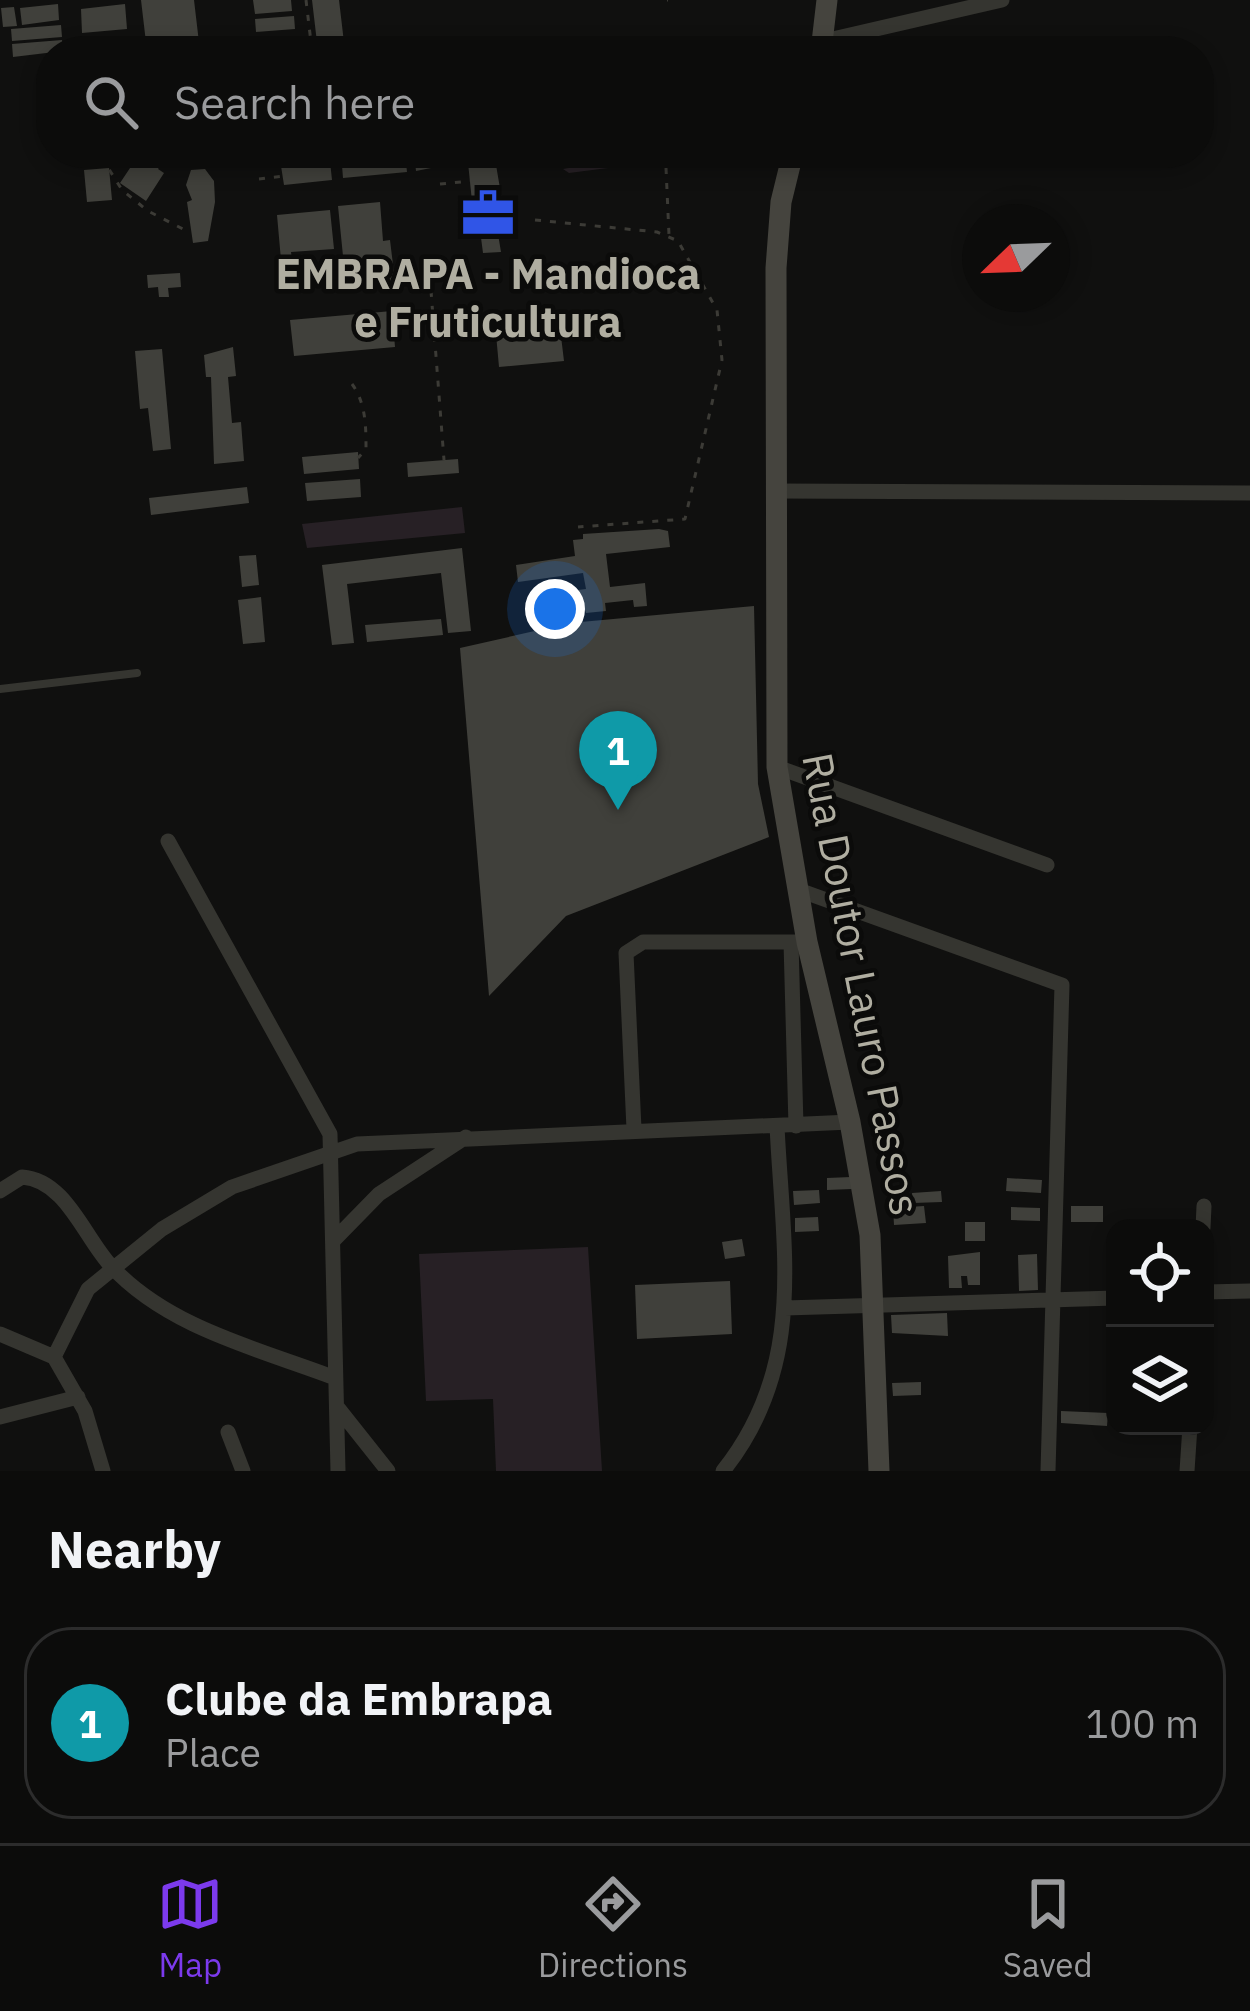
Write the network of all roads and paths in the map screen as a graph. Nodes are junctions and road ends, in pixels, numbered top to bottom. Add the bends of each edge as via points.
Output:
1 (306, 0) edge
2 (827, 0) edge
3 (994, 1) edge
4 (310, 36) edge
5 (823, 36) edge
6 (860, 36) edge
7 (108, 168) edge
8 (666, 168) dead end
9 (790, 168) edge
10 (283, 176) dead end
11 (259, 179) dead end
12 (470, 181) dead end
13 (440, 184) dead end
14 (535, 220) dead end
15 (183, 230) dead end
16 (669, 237) junction
17 (431, 291) dead end
18 (352, 384) dead end
19 (358, 458) dead end
20 (444, 460) dead end
21 (774, 491) junction
22 (1250, 493) edge
23 (578, 526) dead end
24 (137, 673) dead end
25 (0, 689) edge
26 (777, 767) junction
27 (168, 841) dead end
28 (1047, 865) dead end
29 (796, 889) junction
30 (799, 942) junction
31 (850, 1122) junction
32 (777, 1126) junction
33 (796, 1126) junction
34 (634, 1130) junction
35 (469, 1136) junction
36 (333, 1152) junction
37 (0, 1191) edge
38 (1204, 1206) dead end
39 (1203, 1219) edge
40 (334, 1240) junction
41 (111, 1266) junction
42 (1250, 1291) edge
43 (1214, 1292) edge
44 (1106, 1299) edge
45 (1052, 1302) junction
46 (876, 1303) junction
47 (785, 1308) junction
48 (0, 1334) edge
49 (54, 1357) junction
50 (335, 1378) junction
51 (78, 1397) junction
52 (336, 1405) junction
53 (0, 1417) edge
54 (228, 1432) dead end
55 (1189, 1435) edge
56 (103, 1471) edge
57 (243, 1471) edge
58 (338, 1471) edge
59 (388, 1471) edge
60 (723, 1471) edge
61 (880, 1471) edge
62 (1048, 1471) edge
63 (1187, 1471) edge

1 - 4 path
2 - 5 main road
3 - 6 street
7 - 15 path via 122,190
8 - 16 path
9 - 21 main road, Rua Doutor Lauro Passos via 777,229
10 - 11 path
12 - 13 path
14 - 16 path
16 - 23 path via 717,310 722,360 685,519
17 - 20 path
18 - 19 path via 366,429
21 - 22 street
21 - 26 main road, Rua Doutor Lauro Passos
24 - 25 lane
26 - 28 street
26 - 29 main road, Rua Doutor Lauro Passos
27 - 36 street via 322,1115
29 - 30 main road, Rua Doutor Lauro Passos
29 - 45 street via 1051,977 1065,995
30 - 31 main road, Rua Doutor Lauro Passos
30 - 33 street
30 - 34 street via 643,942 626,953
31 - 33 street
31 - 46 main road, Rua Doutor Lauro Passos
32 - 33 street
32 - 34 street
32 - 47 street
34 - 35 street
35 - 36 street via 376,1140
35 - 40 street via 379,1194
36 - 40 street
36 - 41 street via 232,1187
37 - 41 street via 22,1177 54,1190
38 - 39 street
40 - 50 street
41 - 49 street via 80,1301
41 - 50 street via 169,1312
42 - 43 street
44 - 45 street
45 - 46 street
45 - 62 street
46 - 47 street
46 - 61 main road, Rua Doutor Lauro Passos
47 - 60 street via 763,1412
48 - 49 street
49 - 51 street
50 - 52 street
51 - 53 street
51 - 56 street
52 - 58 street
52 - 59 street
54 - 57 street
55 - 63 street

